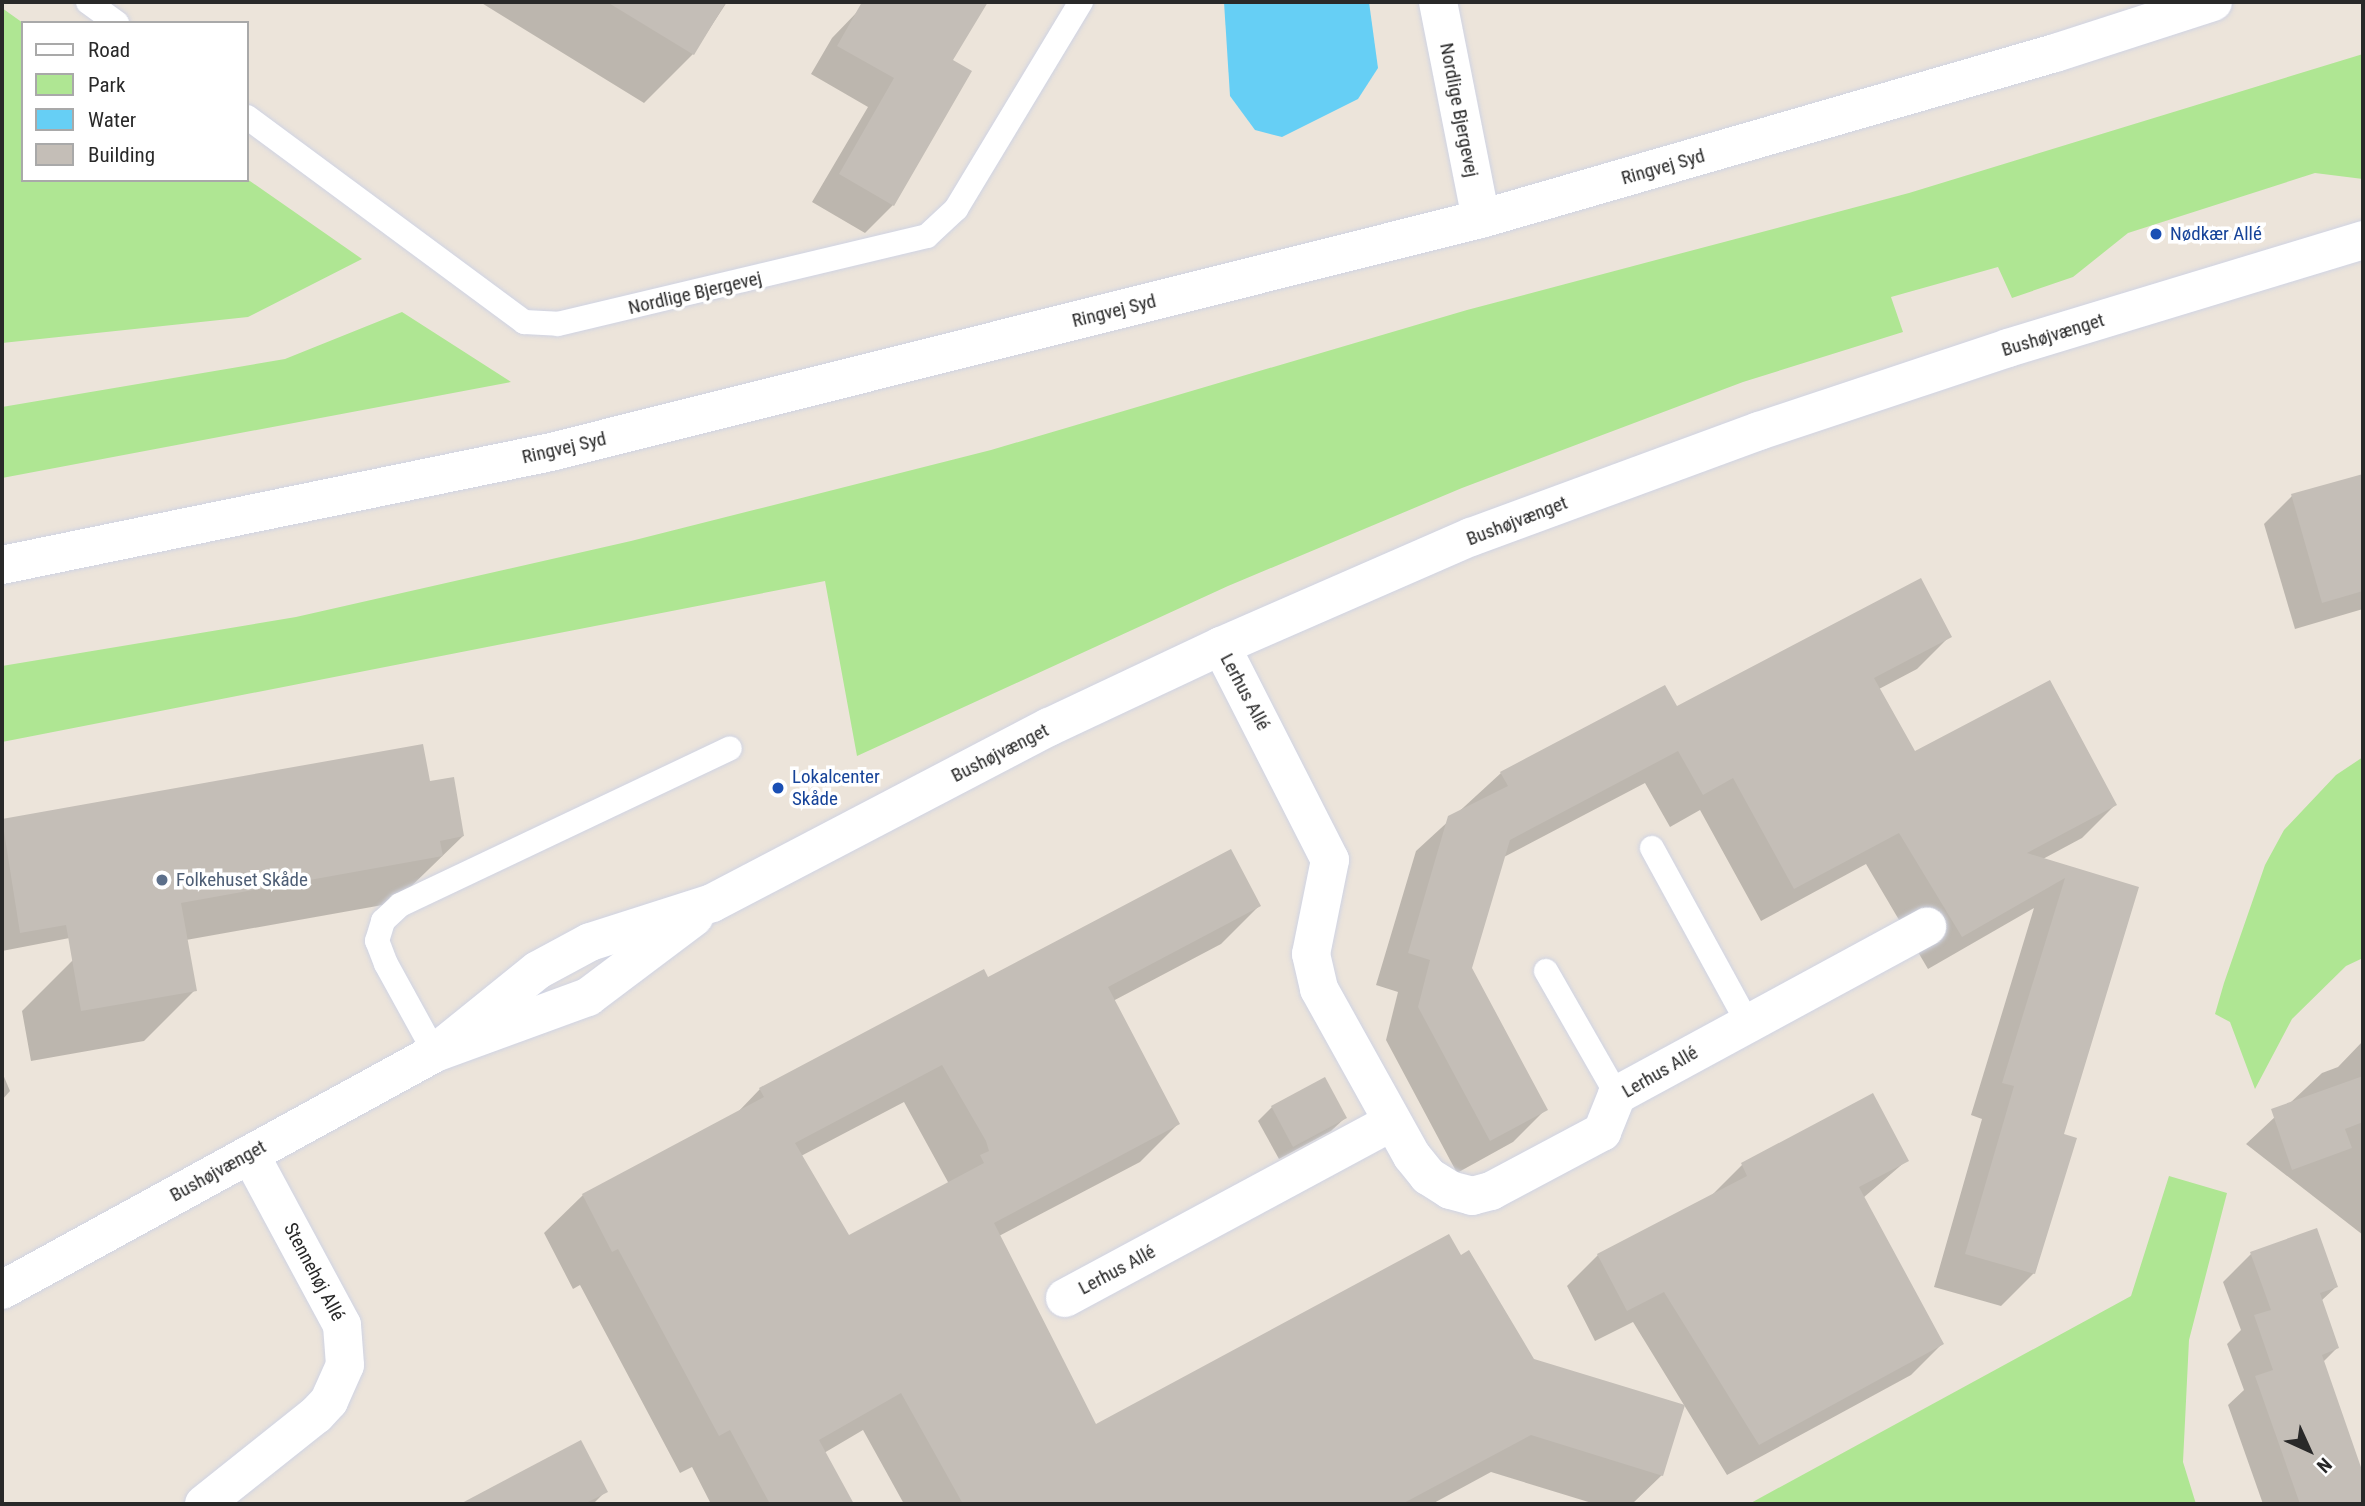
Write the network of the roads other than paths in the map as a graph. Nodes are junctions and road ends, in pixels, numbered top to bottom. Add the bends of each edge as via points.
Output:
1 (88, 2) edge
2 (1081, 2) edge
3 (1438, 2) edge
4 (2213, 2) edge
5 (114, 21) edge
6 (248, 118) edge
7 (1481, 219) junction
8 (2363, 240) edge
9 (2, 565) edge
10 (1221, 646) junction
11 (730, 748) dead end
12 (1651, 848) dead end
13 (1927, 927) dead end
14 (1546, 971) dead end
15 (1748, 1023) junction
16 (435, 1053) junction
17 (1617, 1095) junction
18 (1392, 1122) junction
19 (250, 1154) junction
20 (2, 1290) edge
21 (1065, 1298) dead end
22 (204, 1504) edge

1 - 5 lane
2 - 6 lane, Nordlige Bjergevej via 956,209 927,236 558,324 524,321
3 - 7 street, Nordlige Bjergevej
4 - 7 street, Ringvej Syd via 2056,54
7 - 9 street, Ringvej Syd via 551,452
8 - 10 street, Bushøjvænget via 2008,348 1759,431 1471,537
10 - 16 street, Bushøjvænget via 1049,727 712,903 590,942 538,970
10 - 18 street, Lerhus Allé via 1325,843 1330,860 1314,932 1313,971
11 - 16 lane via 400,905 383,921 377,941 386,964
12 - 15 lane
13 - 15 street, Lerhus Allé
14 - 17 lane
15 - 17 street, Lerhus Allé
16 - 19 street, Bushøjvænget
17 - 18 street, Lerhus Allé via 1602,1132 1491,1191 1472,1196 1450,1190 1428,1176
18 - 21 street, Lerhus Allé
19 - 20 street, Bushøjvænget
19 - 22 street, Stennehøj Allé via 342,1325 345,1366 329,1401 316,1415

